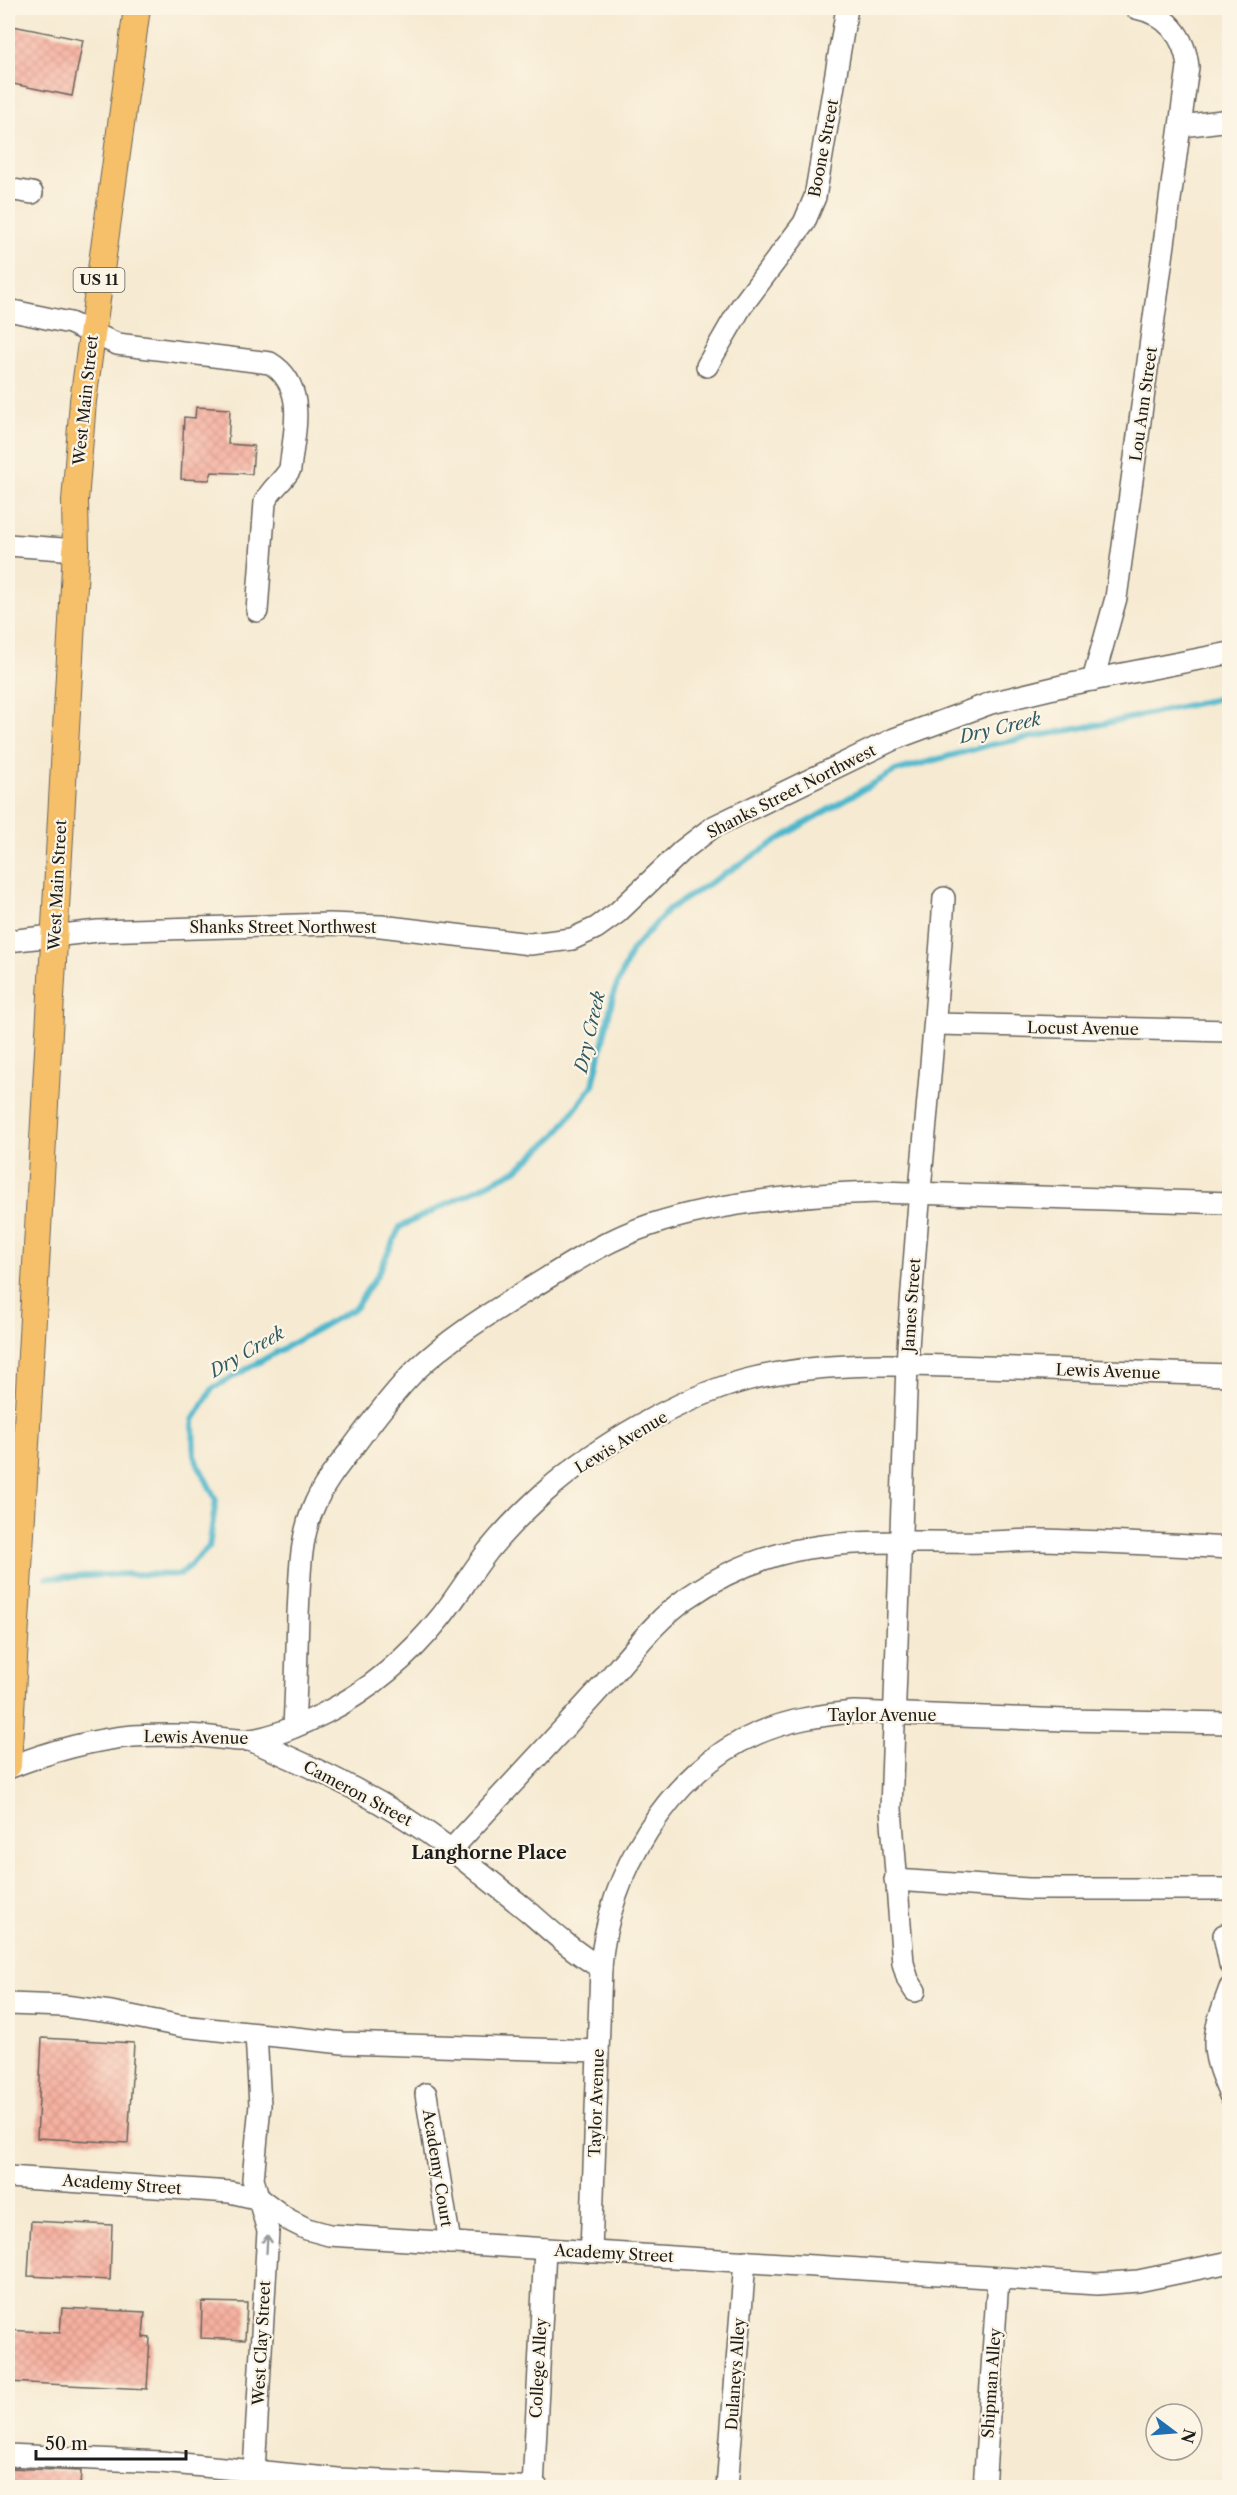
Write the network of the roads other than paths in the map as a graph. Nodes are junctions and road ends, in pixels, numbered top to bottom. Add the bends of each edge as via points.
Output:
1 (847, 8) edge
2 (1136, 8) edge
3 (132, 9) edge
4 (1230, 120) edge
5 (1182, 126) junction
6 (8, 189) edge
7 (32, 193) dead end
8 (8, 310) edge
9 (92, 332) junction
10 (707, 366) dead end
11 (8, 545) edge
12 (76, 550) junction
13 (257, 611) dead end
14 (1230, 653) edge
15 (1093, 680) junction
16 (944, 898) dead end
17 (54, 934) junction
18 (8, 941) edge
19 (936, 1024) junction
20 (1230, 1031) edge
21 (920, 1193) junction
22 (1230, 1203) edge
23 (907, 1365) junction
24 (1230, 1375) edge
25 (17, 1443) edge
26 (900, 1540) junction
27 (1230, 1548) edge
28 (894, 1713) junction
29 (1230, 1723) edge
30 (294, 1727) junction
31 (250, 1740) junction
32 (8, 1766) edge
33 (451, 1850) junction
34 (896, 1880) junction
35 (1230, 1889) edge
36 (1224, 1935) dead end
37 (1230, 1964) edge
38 (601, 1968) junction
39 (1230, 1988) edge
40 (915, 1991) dead end
41 (8, 2004) edge
42 (256, 2034) junction
43 (598, 2051) junction
44 (426, 2094) dead end
45 (1230, 2095) edge
46 (8, 2176) edge
47 (260, 2199) junction
48 (450, 2243) junction
49 (545, 2249) junction
50 (591, 2252) junction
51 (745, 2261) junction
52 (1230, 2262) edge
53 (998, 2279) junction
54 (8, 2455) edge
55 (253, 2479) edge
56 (533, 2487) edge
57 (538, 2487) edge
58 (727, 2487) edge
59 (984, 2487) edge

1 - 10 street, Boone Street via 815,197 804,223 741,307
2 - 5 street, Lou Ann Street via 1161,17 1173,27 1182,43 1188,68
3 - 9 main road, West Main Street / US 11
4 - 5 street
5 - 15 street, Lou Ann Street via 1116,598
6 - 7 street
8 - 9 street via 70,323
9 - 12 main road, West Main Street / US 11 via 75,501
9 - 13 street via 117,344 270,363 290,382 297,409 290,469 270,491 266,502
11 - 12 street
12 - 17 main road, West Main Street / US 11
14 - 15 street, Shanks Street Northwest
15 - 17 street, Shanks Street Northwest via 991,704 928,725 712,828 617,913 572,939 530,944 381,926 329,924
16 - 19 street, James Street
17 - 18 street, Shanks Street Northwest
17 - 25 main road, West Main Street / US 11
19 - 20 street, Locust Avenue
19 - 21 street, James Street
21 - 22 street
21 - 23 street, James Street
21 - 30 street via 829,1193 781,1198 653,1224 592,1249 469,1328 417,1370 328,1480 309,1518 300,1566
23 - 24 street, Lewis Avenue
23 - 26 street, James Street
23 - 30 street, Lewis Avenue via 807,1369 743,1381 705,1394 643,1425 593,1455 519,1516 441,1618 385,1674 327,1712
25 - 32 main road, West Main Street / US 11
26 - 27 street via 1036,1540
26 - 28 street, James Street
26 - 33 street via 829,1544 789,1552 750,1564 686,1599 646,1636
28 - 29 street, Taylor Avenue
28 - 34 street, James Street via 891,1809
28 - 38 street, Taylor Avenue via 820,1715 786,1723 754,1734 698,1771 674,1797 630,1862 606,1925
30 - 31 street, Lewis Avenue
31 - 32 street, Lewis Avenue via 197,1735 130,1737 66,1748
31 - 33 street, Cameron Street via 363,1794
33 - 38 street, Cameron Street via 575,1953
34 - 35 street via 1029,1889
34 - 40 street, James Street via 903,1964
36 - 37 street
38 - 43 street, Taylor Avenue
39 - 45 street via 1213,2042 1217,2067
41 - 42 street via 76,2007 182,2026
42 - 43 street via 343,2043
42 - 47 street, West Clay Street via 260,2105 253,2179
43 - 50 street, Taylor Avenue
44 - 48 street, Academy Court
46 - 47 street, Academy Street via 231,2192
47 - 48 street, Academy Street via 287,2219 329,2235
55 -> 47 street, West Clay Street via 268,2231
48 - 49 street, Academy Street
49 - 50 street, Academy Street
49 - 56 street, College Alley
50 - 51 street, Academy Street
51 - 53 street, Academy Street
51 - 58 street, Dulaneys Alley
52 - 53 street, Academy Street via 1137,2281 1097,2284
53 - 59 street, Shipman Alley
54 - 55 street via 161,2462
55 - 56 street
56 - 57 street

